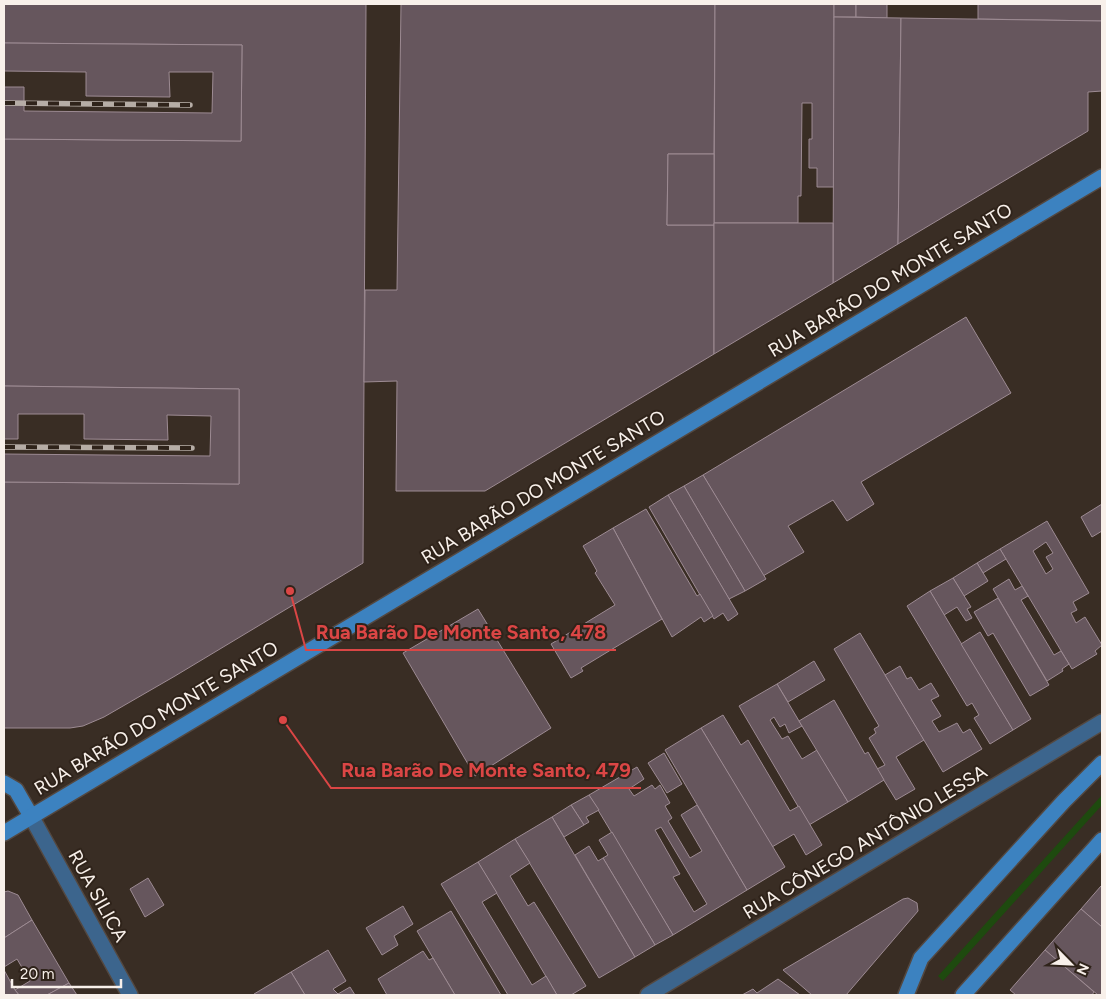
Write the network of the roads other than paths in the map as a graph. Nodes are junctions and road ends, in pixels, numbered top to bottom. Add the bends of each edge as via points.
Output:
1 (1102, 176) edge
2 (1102, 722) edge
3 (1102, 763) edge
4 (4, 783) edge
5 (31, 816) junction
6 (4, 833) edge
7 (1102, 840) edge
8 (130, 995) edge
9 (648, 995) edge
10 (906, 995) edge
11 (963, 995) edge

1 - 5 street, RUA BARÃO DO MONTE SANTO
2 - 9 street, RUA CÔNEGO ANTÔNIO LESSA
3 - 10 street via 921,958
4 - 5 street via 16,790
5 - 6 street, RUA BARÃO DO MONTE SANTO
5 - 8 street, RUA SILICA
7 - 11 street

